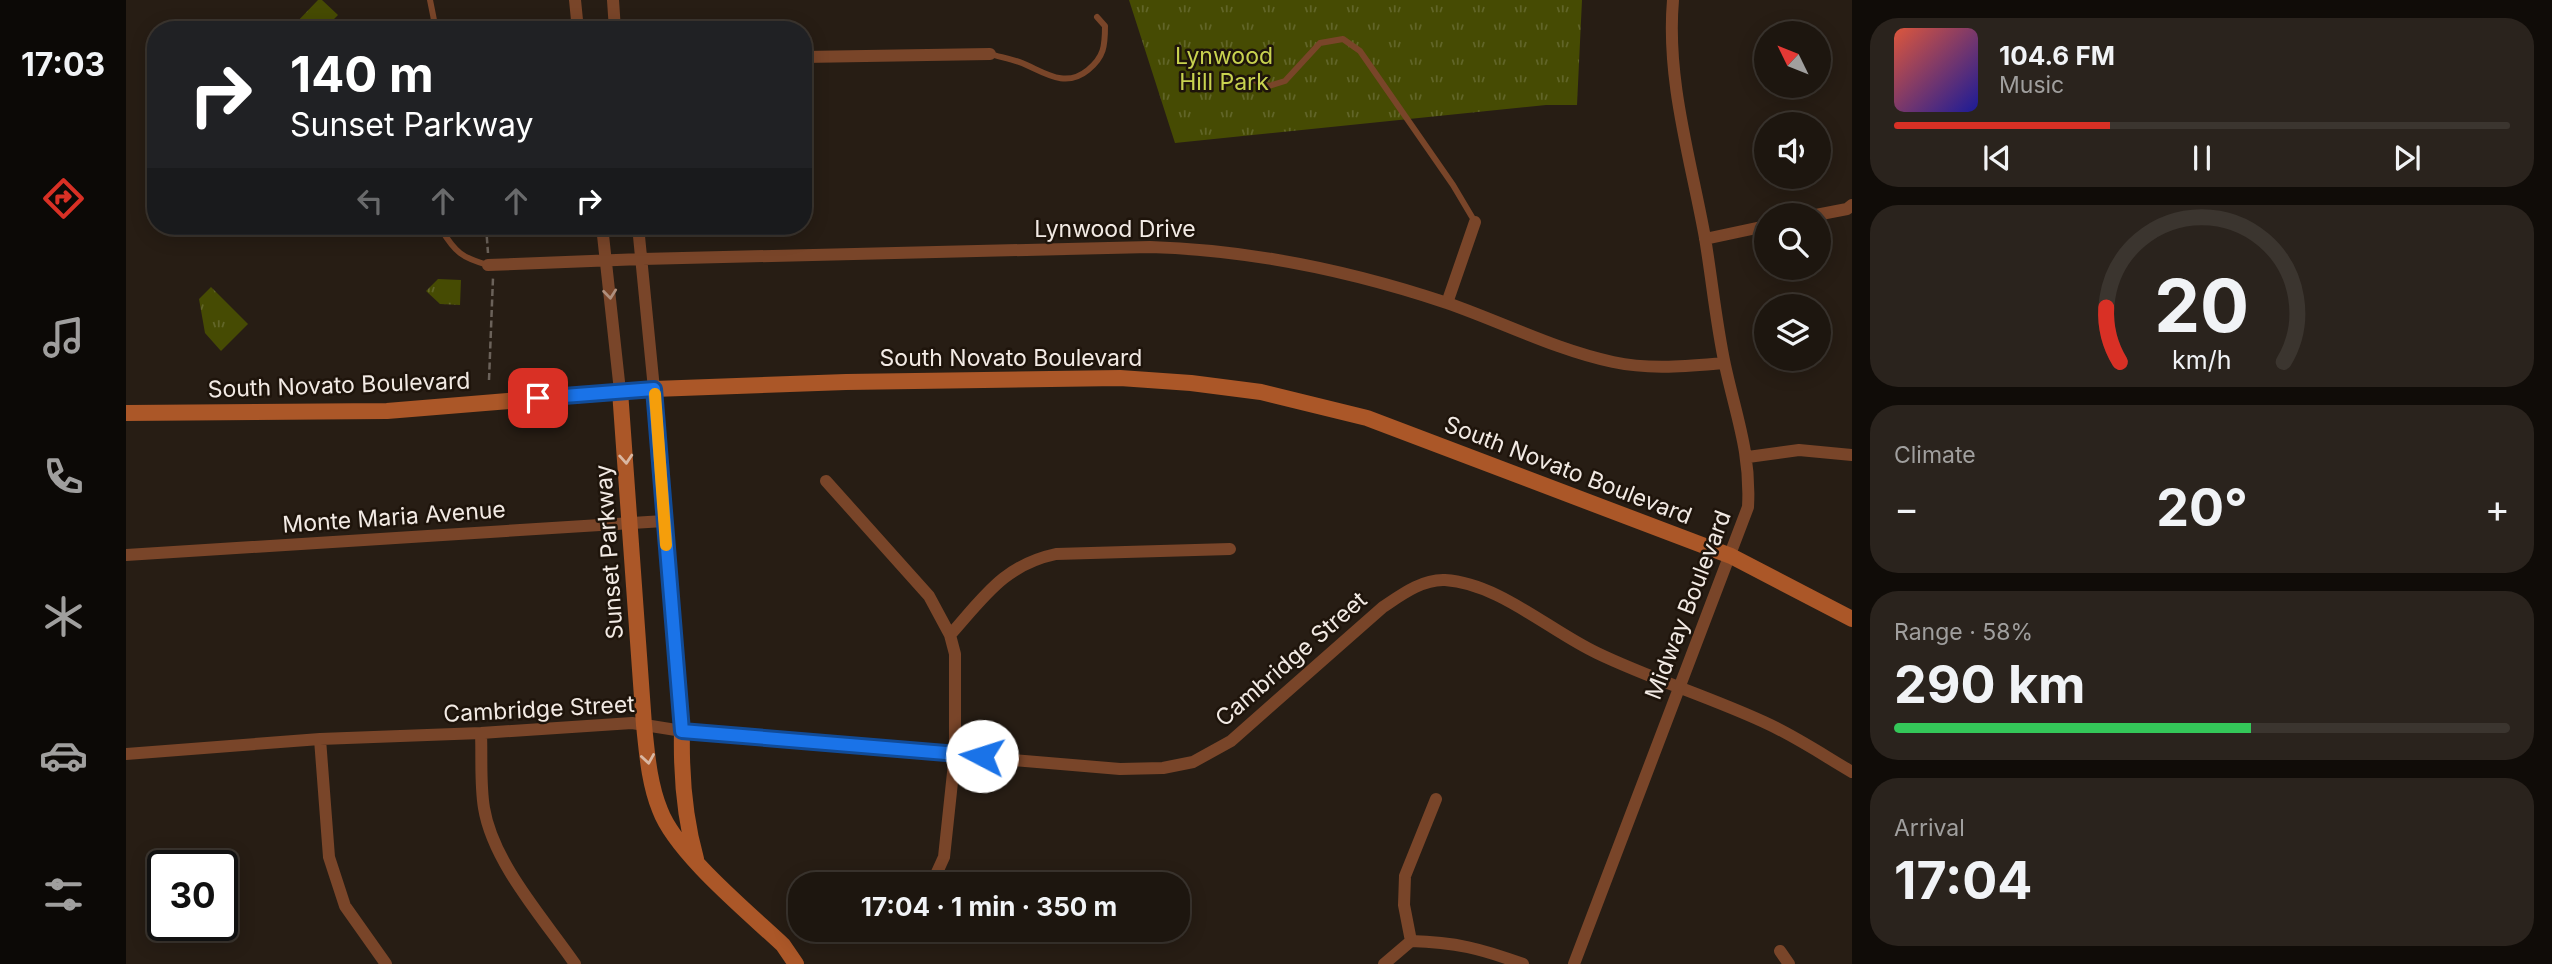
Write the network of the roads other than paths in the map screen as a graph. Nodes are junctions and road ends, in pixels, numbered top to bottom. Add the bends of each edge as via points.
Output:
1 (430, 0) edge
2 (575, 0) edge
3 (613, 0) edge
4 (1673, 0) edge
5 (1097, 18) dead end
6 (434, 21) edge
7 (577, 21) edge
8 (614, 21) edge
9 (990, 54) joint
10 (812, 57) edge
11 (1256, 81) dead end
12 (1852, 205) edge
13 (1831, 212) edge
14 (1475, 222) joint
15 (1754, 229) edge
16 (445, 235) edge
17 (603, 235) edge
18 (639, 235) edge
19 (1705, 239) junction
20 (642, 259) junction
21 (606, 261) junction
22 (490, 265) joint
23 (1447, 303) junction
24 (1724, 363) junction
25 (654, 389) junction
26 (620, 391) junction
27 (126, 413) edge
28 (1852, 455) edge
29 (1748, 457) junction
30 (826, 481) dead end
31 (664, 521) junction
32 (630, 523) junction
33 (1230, 549) dead end
34 (126, 555) edge
35 (1731, 556) junction
36 (1852, 619) edge
37 (950, 635) junction
38 (1680, 687) junction
39 (644, 725) junction
40 (682, 731) junction
41 (481, 733) junction
42 (320, 739) junction
43 (126, 754) edge
44 (955, 754) junction
45 (1852, 772) edge
46 (1436, 799) dead end
47 (697, 861) junction
48 (937, 872) edge
49 (1411, 941) junction
50 (1780, 951) dead end
51 (386, 964) edge
52 (575, 964) edge
53 (796, 964) edge
54 (1384, 964) edge
55 (1523, 964) edge
56 (1574, 964) edge
57 (1789, 964) edge

1 - 6 lane
2 - 7 street
3 - 8 street
4 - 19 street, Midway Boulevard via 1677,92
5 - 9 lane via 1105,26 1105,48 1099,61 1080,76 1043,75
9 - 10 street
11 - 14 lane via 1269,86 1285,80 1320,44 1343,39 1360,51
12 - 13 street
14 - 23 street
15 - 19 street
16 - 22 lane via 466,259
17 - 21 street, Sunset Parkway
18 - 20 street, Sunset Parkway
19 - 24 street, Midway Boulevard
20 - 21 street, Lynwood Drive
20 - 23 street, Lynwood Drive via 1195,248 1353,275
20 - 25 street, Sunset Parkway
21 - 22 street, Lynwood Drive
21 -> 26 street, Sunset Parkway
23 - 24 street, Lynwood Drive via 1614,362 1665,368
24 - 29 street, Midway Boulevard
25 - 26 main road, South Novato Boulevard
25 - 31 main road, Sunset Parkway
25 - 35 main road, South Novato Boulevard via 1120,378 1261,392 1367,418
26 - 27 main road, South Novato Boulevard via 387,411
26 -> 32 main road, Sunset Parkway
28 - 29 street via 1799,450
29 - 35 street, Midway Boulevard via 1748,507
30 - 37 street via 929,596
31 - 32 street, Monte Maria Avenue
31 - 40 main road, Sunset Parkway
32 - 34 street, Monte Maria Avenue
32 - 39 main road, Sunset Parkway
33 - 37 street via 1056,554 1034,559 993,587
35 - 36 main road, South Novato Boulevard
35 - 38 street, Midway Boulevard
37 - 44 street via 956,654
38 - 44 street, Cambridge Street via 1599,655 1519,605 1471,586 1434,581 1382,607 1231,741 1193,762 1120,769
38 - 45 street, Cambridge Street via 1767,723
38 - 56 street, Midway Boulevard
39 - 40 street, Cambridge Street
39 - 41 street, Cambridge Street
39 -> 47 main road, Sunset Parkway via 660,810 676,840
40 - 44 street, Cambridge Street
40 - 47 main road, Sunset Parkway via 681,785
41 - 42 street, Cambridge Street
41 - 52 street via 484,808 494,845
42 - 43 street, Cambridge Street
42 - 51 street via 329,857 345,906
44 - 48 street via 944,857
46 - 49 street via 1405,876 1404,905
47 - 53 main road, Sunset Parkway
49 - 54 street
49 - 55 street via 1446,942
50 - 57 street

